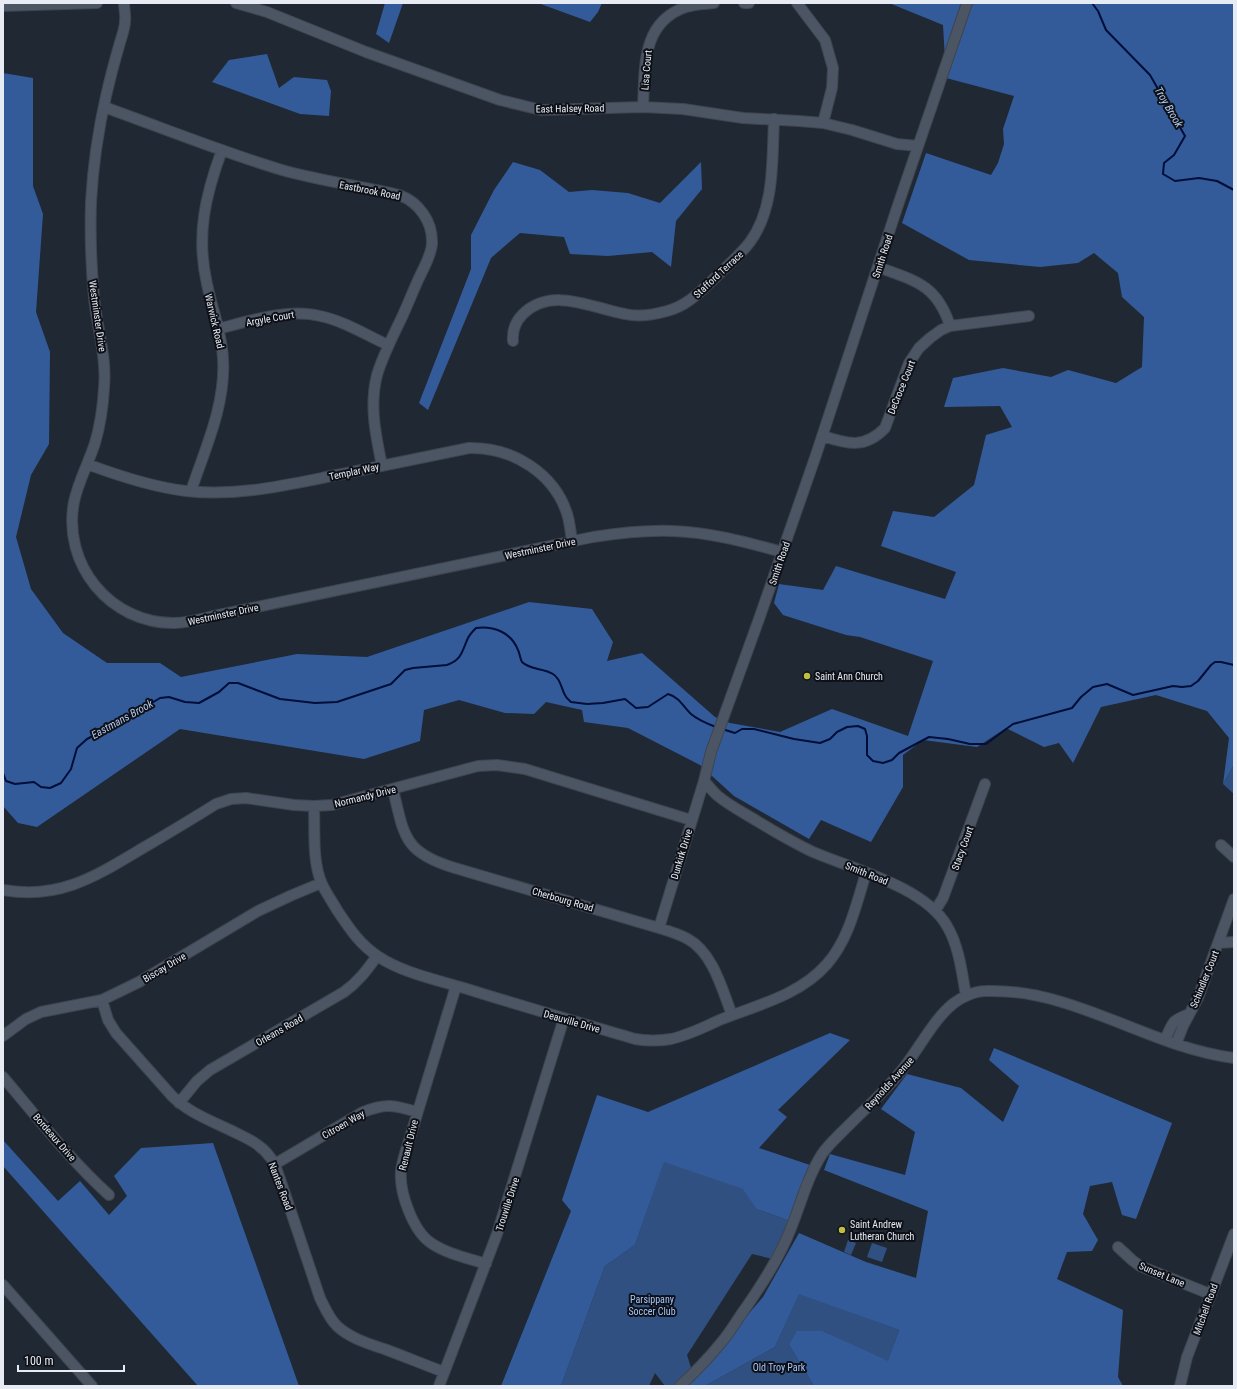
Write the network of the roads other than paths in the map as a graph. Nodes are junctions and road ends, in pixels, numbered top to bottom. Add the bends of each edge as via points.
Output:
1 (97, 3) edge
2 (124, 3) edge
3 (236, 3) edge
4 (714, 3) edge
5 (744, 3) edge
6 (749, 3) edge
7 (797, 3) edge
8 (967, 3) edge
9 (3, 6) edge
10 (104, 107) junction
11 (643, 107) junction
12 (774, 119) junction
13 (823, 123) junction
14 (918, 146) junction
15 (222, 150) junction
16 (878, 267) junction
17 (1030, 316) dead end
18 (950, 326) junction
19 (218, 329) junction
20 (513, 341) dead end
21 (388, 345) junction
22 (823, 436) junction
23 (87, 464) junction
24 (382, 466) junction
25 (191, 491) junction
26 (572, 542) junction
27 (782, 552) junction
28 (704, 781) junction
29 (985, 784) dead end
30 (393, 789) junction
31 (314, 806) junction
32 (691, 820) junction
33 (1221, 844) dead end
34 (1234, 857) edge
35 (866, 873) junction
36 (321, 883) junction
37 (3, 890) edge
38 (1234, 899) edge
39 (935, 911) junction
40 (659, 928) junction
41 (1234, 942) edge
42 (1218, 943) junction
43 (377, 956) junction
44 (456, 986) junction
45 (966, 996) junction
46 (102, 1000) junction
47 (1189, 1014) junction
48 (732, 1015) junction
49 (564, 1018) junction
50 (3, 1036) edge
51 (1165, 1040) junction
52 (1176, 1044) junction
53 (1234, 1058) edge
54 (3, 1077) edge
55 (179, 1103) junction
56 (417, 1112) junction
57 (274, 1164) junction
58 (110, 1195) dead end
59 (1234, 1234) edge
60 (1118, 1247) dead end
61 (486, 1264) junction
62 (3, 1285) edge
63 (1210, 1294) junction
64 (444, 1372) junction
65 (92, 1386) edge
66 (439, 1386) edge
67 (680, 1386) edge
68 (1180, 1386) edge

1 - 9 street
2 - 10 street, Westminster Drive via 125,21
3 - 11 street, East Halsey Road via 267,12 366,52 526,107 541,110
4 - 11 street, Lisa Court via 687,6 672,13 654,33 648,46
5 - 6 street
7 - 13 street via 825,40 833,68 832,88
8 - 14 street, Smith Road
10 - 15 street, Eastbrook Road
10 - 23 street, Westminster Drive via 91,201 91,250 94,298 105,376 99,429
11 - 12 street, East Halsey Road
12 - 13 street, East Halsey Road
12 - 20 street, Stafford Terrace via 769,193 762,221 744,249 697,294 681,306 646,315 625,314 576,301 547,302 529,310 518,319
13 - 14 street, East Halsey Road via 897,144
14 - 16 street, Smith Road
15 - 19 street, Warwick Road via 207,196 202,230 204,268
15 - 21 street, Eastbrook Road via 314,178 399,195 418,206 430,227 431,251
16 - 18 street via 924,286 936,298 947,315
16 - 22 street, Smith Road
17 - 18 street, DeCroce Court
18 - 22 street, DeCroce Court via 930,338 909,363 885,428 878,435 858,443 842,442
19 - 21 street, Argyle Court via 287,314 311,314 334,320
19 - 25 street, Warwick Road via 223,359 222,388 213,426
21 - 24 street, Eastbrook Road via 377,375 373,404
22 - 27 street, Smith Road
23 - 25 street, Templar Way via 139,482
23 - 26 street, Westminster Drive via 74,500 72,514 74,540 80,562 92,583 109,600 135,615 162,622 188,622
24 - 25 street, Templar Way via 242,492
24 - 26 street, Templar Way via 469,448 488,449 512,456 537,470 550,484 565,509
26 - 27 street, Westminster Drive via 622,533 672,531 718,536
27 - 28 street, Smith Road via 711,752
28 - 32 street, Dunkirk Drive
28 - 35 street, Smith Road via 718,796 795,843
29 - 39 street, Stacy Court via 943,898
30 - 31 street, Normandy Drive via 347,802
30 - 32 street, Normandy Drive via 478,766 506,766 525,769
30 - 40 street, Cherbourg Road via 405,834 416,849 432,860
31 - 36 street, Deauville Drive via 316,855
31 - 37 street, Normandy Drive via 246,798 231,799 216,804 80,883 47,891
32 - 40 street, Dunkirk Drive
33 - 34 street
35 - 39 street, Smith Road via 909,892
35 - 48 street, Deauville Drive via 848,930 826,965 794,990
36 - 43 street, Deauville Drive via 351,931
36 - 46 street, Biscay Drive via 258,911 139,982
38 - 42 street, Schindler Court
39 - 45 street, Smith Road via 951,933
40 - 48 street, Cherbourg Road via 679,934 705,953
41 - 42 street, Schindler Court
42 - 47 street, Schindler Court via 1196,1004
43 - 44 street, Deauville Drive via 403,969
43 - 55 street, Orleans Road via 354,985 210,1070
44 - 49 street, Deauville Drive
44 - 56 street, Renault Drive
45 - 51 street, Reynolds Avenue via 984,991 1047,998
45 - 67 street, Reynolds Avenue via 946,1011 909,1062 824,1151 812,1172 775,1263 721,1343
46 - 50 street, Biscay Drive via 41,1012 26,1019
46 - 55 street, Nantes Road via 108,1020 116,1033
47 - 51 street, Schindler Court via 1172,1022
47 - 52 street, Schindler Court
48 - 49 street, Deauville Drive via 679,1037 657,1041 635,1039
49 - 61 street, Trouville Drive
51 - 52 street, Reynolds Avenue
52 - 53 street, Reynolds Avenue via 1215,1056
54 - 58 street, Bordeaux Drive via 66,1150
55 - 57 street, Nantes Road via 196,1114 249,1139 261,1147
56 - 57 street, Citroen Way via 384,1105 375,1107
56 - 61 street, Renault Drive via 401,1170 403,1193 413,1222 422,1236 438,1248
57 - 64 street, Nantes Road via 320,1298 331,1320 348,1335
59 - 63 street, Mitchell Road
60 - 63 street, Sunset Lane via 1140,1266
61 - 64 street, Trouville Drive
62 - 65 street
63 - 68 street, Mitchell Road via 1187,1357
64 - 66 street, Trouville Drive

